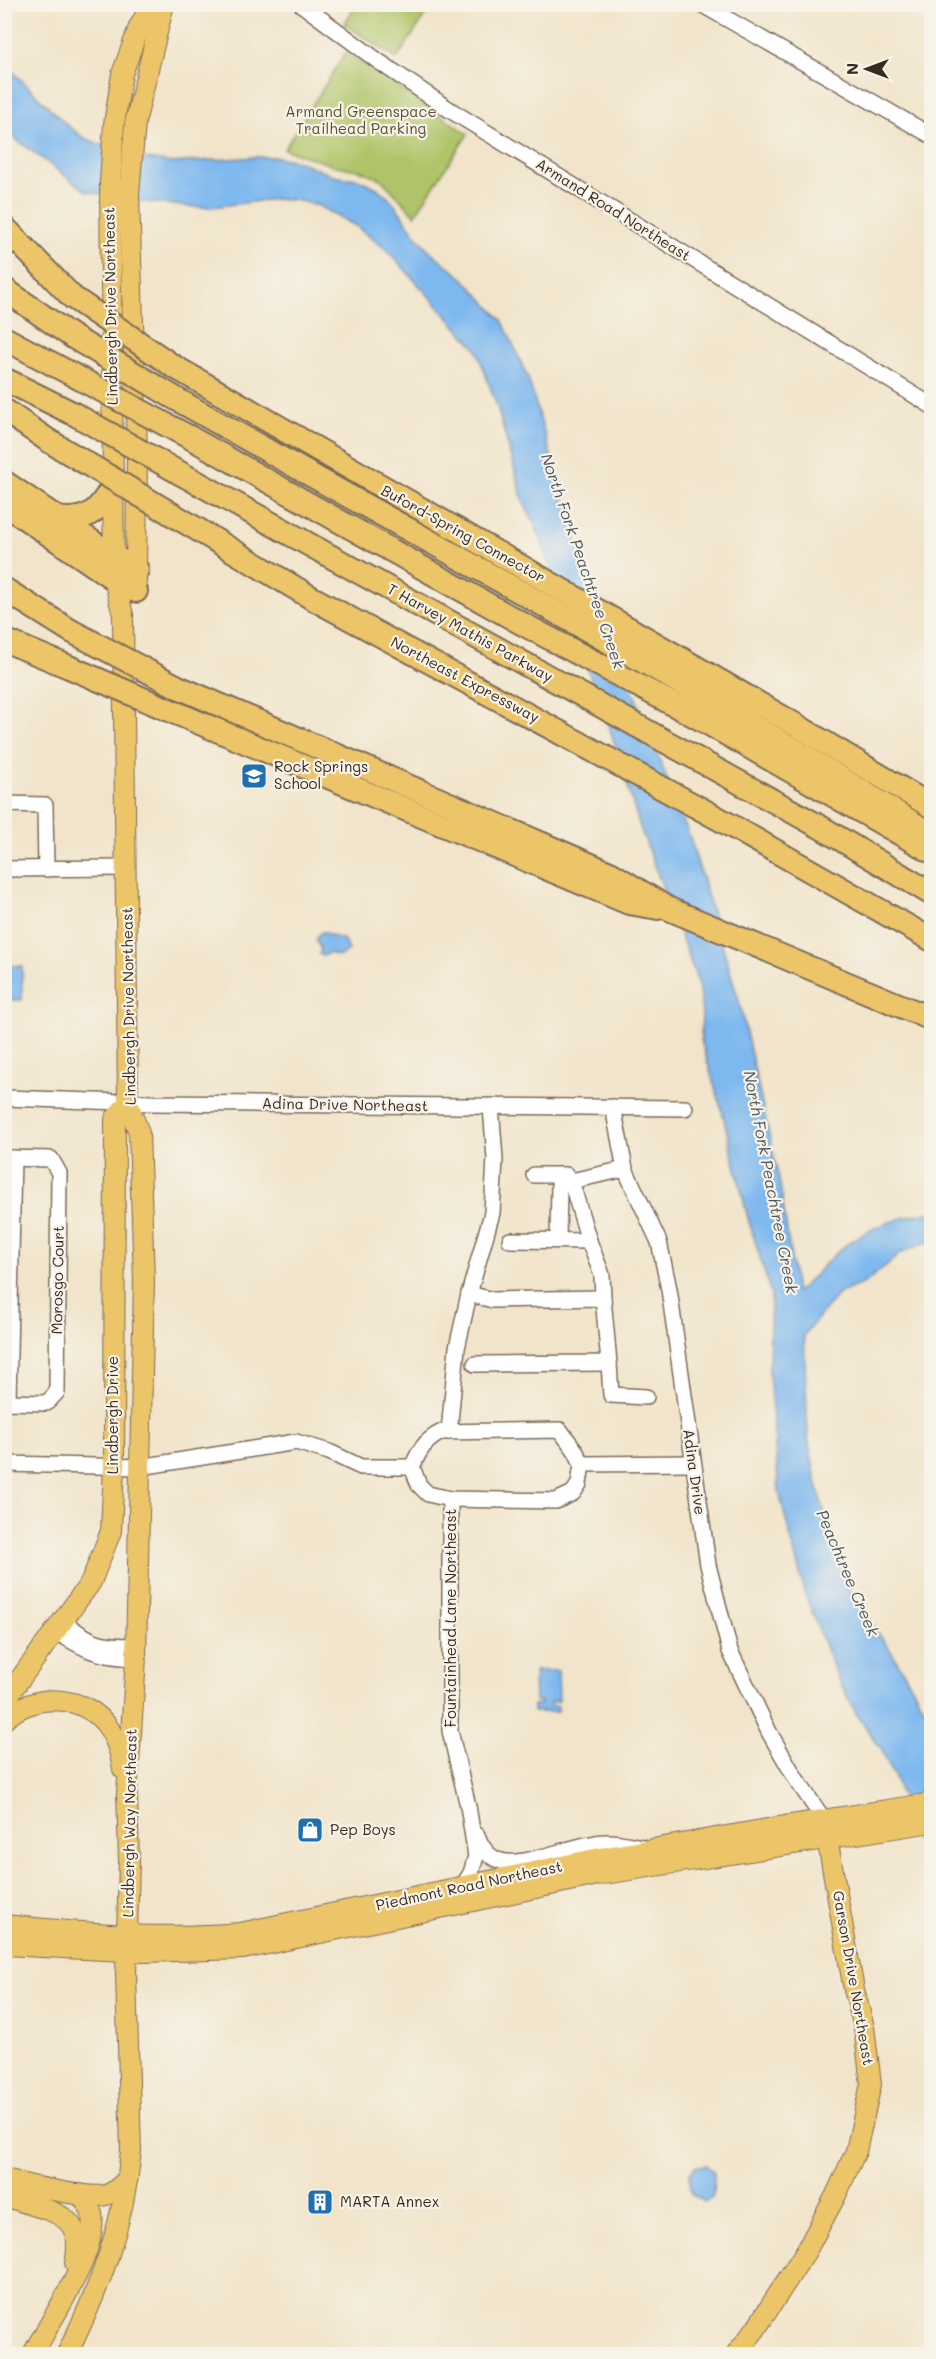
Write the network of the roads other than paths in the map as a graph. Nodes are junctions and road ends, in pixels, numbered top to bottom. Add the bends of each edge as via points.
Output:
1 (152, 4) edge
2 (164, 4) edge
3 (301, 4) edge
4 (701, 4) edge
5 (932, 136) edge
6 (4, 227) edge
7 (4, 245) edge
8 (4, 289) edge
9 (72, 297) junction
10 (4, 338) edge
11 (4, 379) edge
12 (932, 406) edge
13 (4, 410) edge
14 (4, 482) edge
15 (115, 482) junction
16 (4, 504) edge
17 (56, 518) junction
18 (115, 568) junction
19 (136, 580) junction
20 (4, 589) edge
21 (123, 615) junction
22 (4, 640) edge
23 (4, 804) edge
24 (932, 807) edge
25 (932, 835) edge
26 (932, 852) edge
27 (126, 868) junction
28 (4, 869) edge
29 (46, 869) junction
30 (932, 894) edge
31 (669, 909) junction
32 (932, 940) edge
33 (932, 1019) edge
34 (4, 1098) edge
35 (128, 1102) junction
36 (491, 1106) junction
37 (613, 1107) junction
38 (685, 1108) dead end
39 (9, 1158) edge
40 (625, 1169) junction
41 (534, 1175) dead end
42 (571, 1180) junction
43 (510, 1240) dead end
44 (558, 1240) junction
45 (589, 1240) junction
46 (469, 1294) junction
47 (603, 1298) junction
48 (609, 1363) junction
49 (475, 1364) dead end
50 (645, 1397) dead end
51 (6, 1402) edge
52 (449, 1432) junction
53 (4, 1464) edge
54 (582, 1464) junction
55 (692, 1464) junction
56 (114, 1466) junction
57 (141, 1467) junction
58 (412, 1467) junction
59 (450, 1499) junction
60 (59, 1626) junction
61 (136, 1652) junction
62 (4, 1701) edge
63 (4, 1720) edge
64 (127, 1793) junction
65 (932, 1803) edge
66 (468, 1806) junction
67 (932, 1822) edge
68 (864, 1823) junction
69 (826, 1829) junction
70 (654, 1848) junction
71 (464, 1886) junction
72 (4, 1925) edge
73 (4, 1944) edge
74 (127, 1944) junction
75 (4, 2178) edge
76 (128, 2178) junction
77 (80, 2194) junction
78 (4, 2195) edge
79 (64, 2296) junction
80 (33, 2355) edge
81 (67, 2355) edge
82 (736, 2355) edge

1 - 15 main road, Lindbergh Drive Northeast via 122,74 114,124 109,213
2 - 19 main road, Lindbergh Drive Northeast via 135,123 129,194 137,451
3 - 12 street, Armand Road Northeast via 450,110
4 - 5 street
6 - 9 highway
7 - 9 highway, Buford-Spring Connector
8 - 25 highway, Buford-Spring Connector, bridge via 73,337 173,397 689,689 848,781
9 - 24 highway, Buford-Spring Connector, bridge via 173,366
10 - 26 highway, bridge via 697,717
11 - 30 highway, T Harvey Mathis Parkway, bridge via 550,677 822,828
13 - 32 highway, Northeast Expressway, bridge via 49,441 312,598 557,729
14 - 17 highway
15 - 17 highway via 105,500 80,519
15 - 18 main road, Lindbergh Drive Northeast
16 - 18 highway
17 - 18 highway
18 - 19 highway
18 - 21 main road, Lindbergh Drive Northeast
19 - 21 main road, Lindbergh Drive Northeast
20 - 31 highway, bridge via 71,631 178,687 612,874
21 - 27 main road, Lindbergh Drive Northeast
22 - 31 highway, bridge via 629,903
23 - 29 street via 45,805
27 - 29 street
27 - 35 main road, Lindbergh Drive Northeast
28 - 29 street
31 - 33 highway
34 - 35 street, Adina Drive Northeast
35 - 36 street, Adina Drive Northeast
35 - 56 main road, Lindbergh Drive via 115,1119
35 - 57 main road, Lindbergh Drive Northeast via 139,1133 144,1280
36 - 37 street, Adina Drive Northeast
36 - 46 street via 495,1159 492,1213
37 - 38 street, Adina Drive Northeast
37 - 40 street, Adina Drive
39 - 51 street
39 - 51 street, Morosgo Court via 51,1159 59,1173 57,1392 47,1403
40 - 42 street
40 - 55 street, Adina Drive via 659,1242
41 - 42 street via 566,1175
42 - 44 street via 559,1185
42 - 45 street
43 - 44 street
44 - 45 street
45 - 47 street via 602,1275
46 - 47 street via 493,1300
46 - 52 street via 457,1348
47 - 48 street
48 - 49 street
48 - 50 street via 610,1395
52 - 54 street via 560,1430
52 - 58 street via 432,1437 419,1449
53 - 56 street
54 - 55 street
54 - 59 street via 579,1484 573,1493 556,1501
55 - 69 street, Adina Drive via 708,1565 730,1651 769,1732
56 - 57 street
56 - 60 main road, Lindbergh Drive via 111,1531 91,1581
57 - 58 street via 296,1442 361,1467
57 - 61 main road, Lindbergh Way Northeast
58 - 59 street via 419,1485 428,1494
59 - 66 street, Fountainhead Lane Northeast via 450,1731
60 - 61 street via 95,1643
60 - 62 main road, Lindbergh Drive
61 - 64 main road, Lindbergh Way Northeast
63 - 64 main road via 17,1709 44,1700 59,1700 87,1709 109,1728 120,1750
64 - 74 main road, Lindbergh Way Northeast
65 - 68 main road, Piedmont Road Northeast
66 - 70 street via 481,1844 501,1861 520,1861 605,1841
66 - 71 street via 476,1856
67 - 68 main road, Piedmont Road Northeast
68 - 69 main road, Piedmont Road Northeast
69 - 70 main road, Piedmont Road Northeast
69 - 74 main road, Piedmont Road Northeast via 243,1949 196,1952
69 - 82 main road, Garson Drive Northeast via 864,2027 871,2084 856,2151 836,2195 806,2251
70 - 71 main road, Piedmont Road Northeast
71 - 74 main road, Piedmont Road Northeast via 240,1933
72 - 74 main road, Piedmont Road Northeast
73 - 74 main road, Piedmont Road Northeast
74 - 76 main road, Lindbergh Way Northeast via 131,2077
75 - 77 main road
76 - 77 main road via 105,2195
76 - 81 main road via 111,2252
77 - 79 main road via 91,2211 92,2230 85,2256
78 - 79 main road via 52,2210 66,2219 77,2234 76,2260
79 - 80 main road

